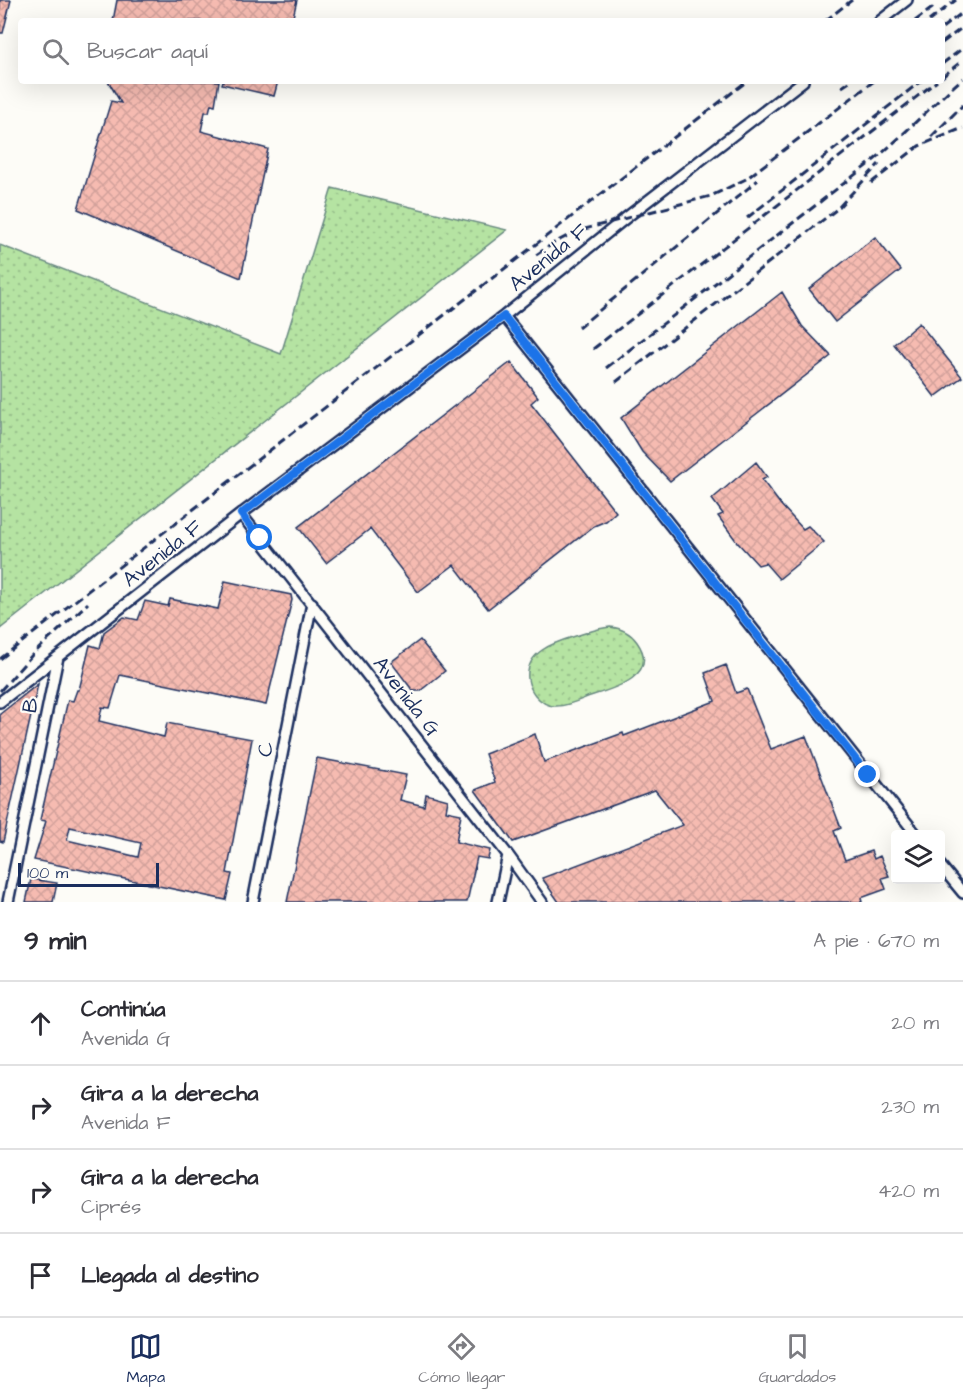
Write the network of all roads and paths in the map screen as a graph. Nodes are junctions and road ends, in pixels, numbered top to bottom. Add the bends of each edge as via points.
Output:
1 (907, 0) edge
2 (884, 18) edge
3 (799, 84) edge
4 (504, 316) junction
5 (241, 514) junction
6 (312, 603) junction
7 (58, 657) junction
8 (0, 702) edge
9 (913, 830) edge
10 (508, 855) junction
11 (945, 872) edge
12 (963, 893) edge
13 (8, 902) edge
14 (253, 902) edge
15 (498, 902) edge
16 (542, 902) edge

1 - 2 street
3 - 4 street, Avenida F
4 - 5 street, Avenida F
4 - 9 street
5 - 6 street, Avenida G
5 - 7 street, Avenida F
6 - 10 street, Avenida G
6 - 14 street, C
7 - 8 street, Avenida F
7 - 13 street, B
10 - 15 street
10 - 16 street, Avenida G
11 - 12 street

